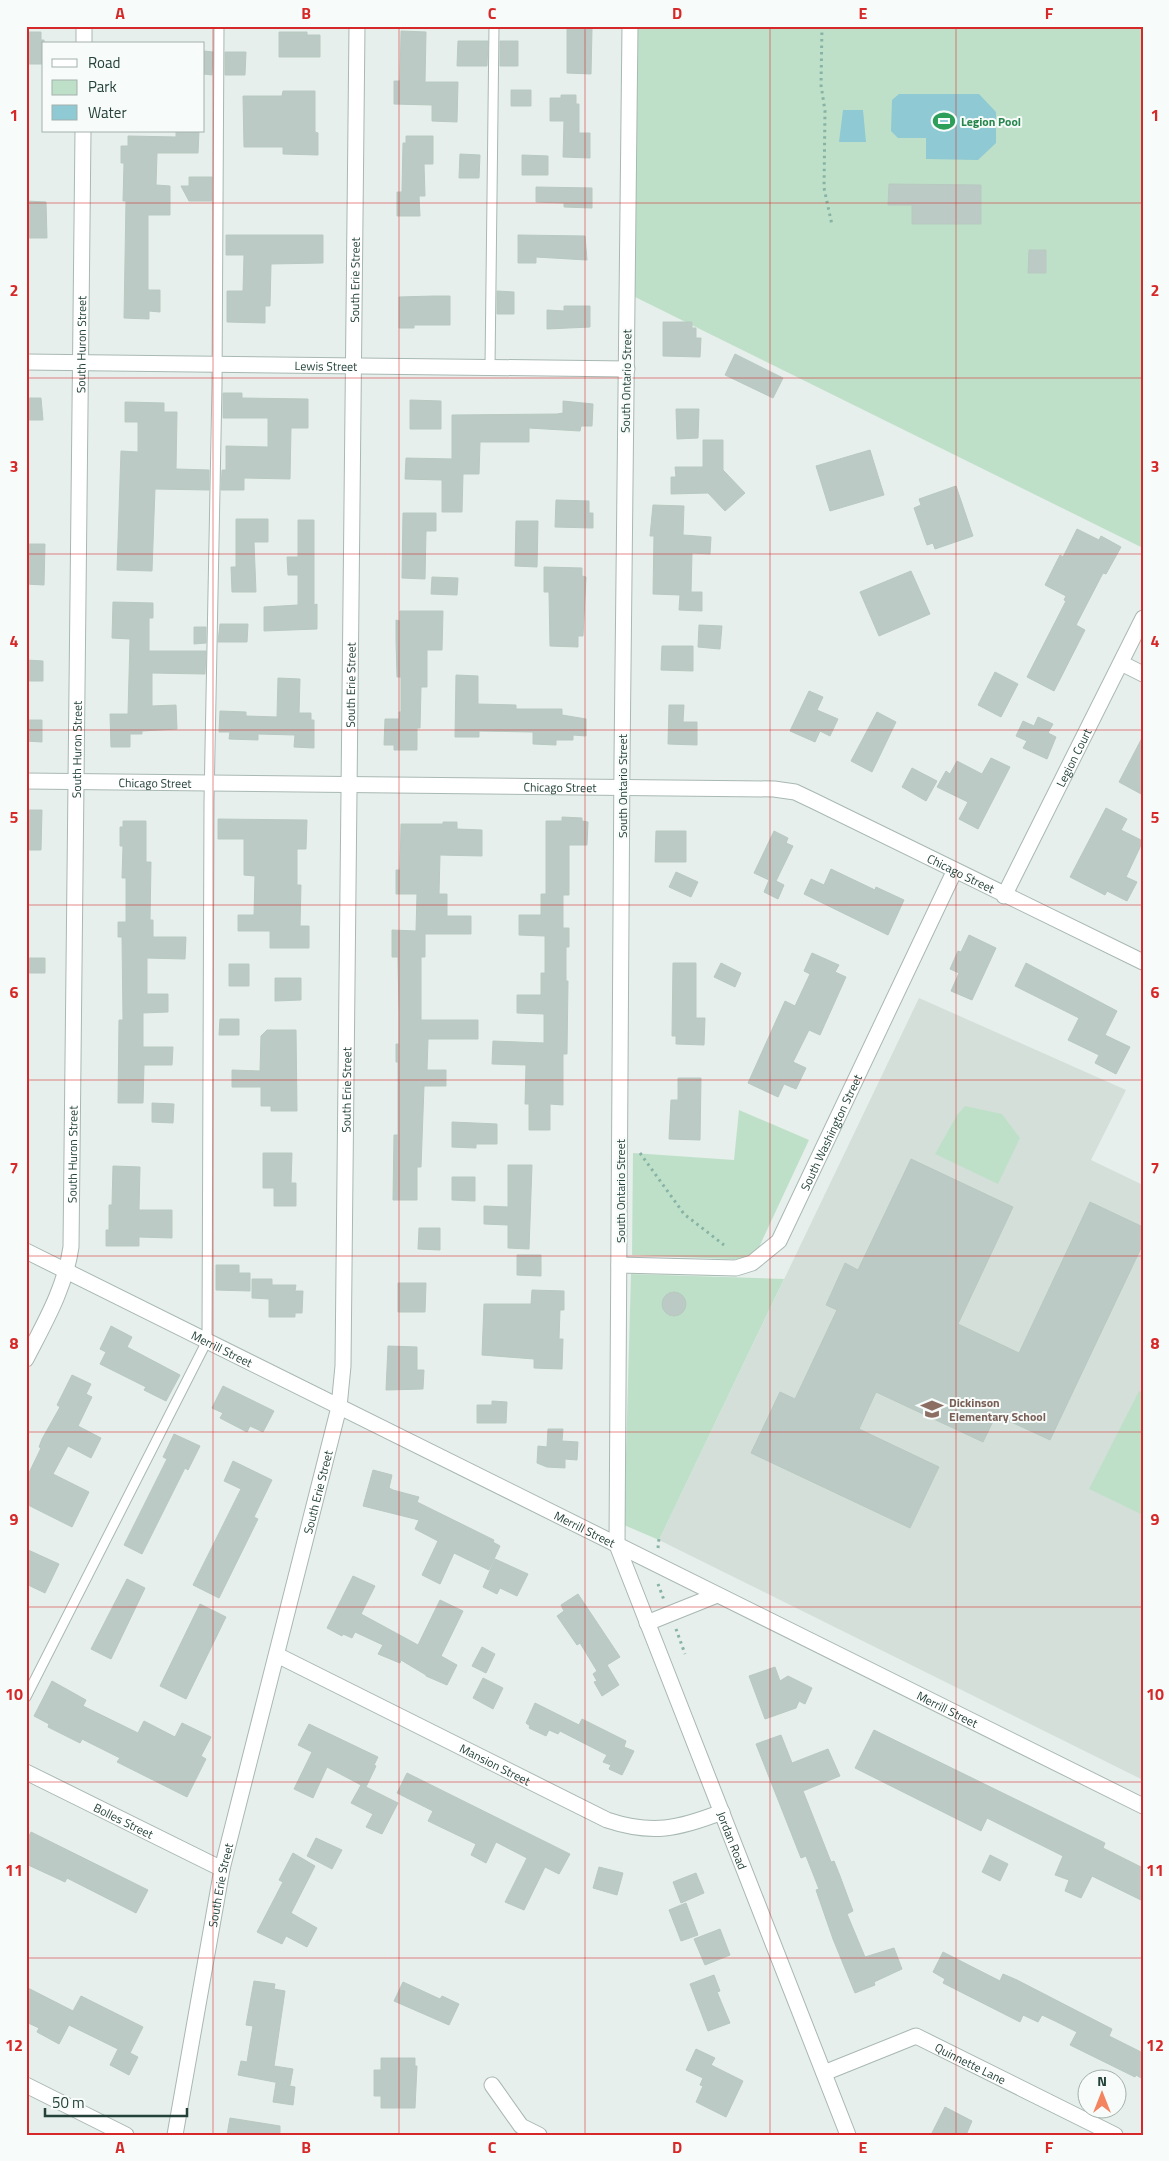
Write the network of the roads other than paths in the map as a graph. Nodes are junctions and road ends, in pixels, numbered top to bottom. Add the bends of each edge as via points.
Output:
1 (84, 26) edge
2 (219, 26) edge
3 (357, 26) edge
4 (494, 26) edge
5 (630, 26) edge
6 (84, 42) edge
7 (83, 132) edge
8 (26, 362) edge
9 (81, 363) junction
10 (217, 365) junction
11 (354, 366) junction
12 (490, 367) junction
13 (626, 369) junction
14 (1143, 618) edge
15 (1121, 663) junction
16 (1143, 674) edge
17 (26, 781) edge
18 (76, 781) junction
19 (209, 782) junction
20 (349, 784) junction
21 (622, 787) junction
22 (954, 872) junction
23 (1004, 896) junction
24 (1143, 962) edge
25 (26, 1251) edge
26 (619, 1265) junction
27 (68, 1272) junction
28 (206, 1341) junction
29 (26, 1359) edge
30 (339, 1407) junction
31 (618, 1545) junction
32 (717, 1595) junction
33 (647, 1623) junction
34 (277, 1655) junction
35 (26, 1697) edge
36 (26, 1772) edge
37 (1143, 1806) edge
38 (722, 1812) junction
39 (222, 1869) junction
40 (824, 2073) junction
41 (26, 2085) edge
42 (492, 2085) dead end
43 (126, 2135) edge
44 (175, 2135) edge
45 (539, 2135) edge
46 (848, 2135) edge
47 (1115, 2135) edge

1 - 6 street
2 - 10 lane
3 - 11 street, South Erie Street
4 - 12 lane
5 - 13 street, South Ontario Street
7 - 9 street, South Huron Street
8 - 9 street, Lewis Street
9 - 10 street, Lewis Street
9 - 18 street, South Huron Street
10 - 11 street, Lewis Street
10 - 19 lane
11 - 12 street, Lewis Street
11 - 20 street, South Erie Street
12 - 13 street, Lewis Street
13 - 21 street, South Ontario Street
14 - 15 street, Legion Court
15 - 16 street
15 - 23 street, Legion Court
17 - 18 street, Chicago Street
18 - 19 street, Chicago Street
18 - 27 street, South Huron Street via 71,1247
19 - 20 street, Chicago Street
19 - 28 lane
20 - 21 street, Chicago Street
20 - 30 street, South Erie Street via 343,1366
21 - 22 street, Chicago Street via 774,788 795,792
21 - 26 street, South Ontario Street
22 - 23 street, Chicago Street
22 - 26 street, South Washington Street via 779,1241 752,1263 736,1268
23 - 24 street, Chicago Street
25 - 27 street, Merrill Street
26 - 31 street, South Ontario Street
27 - 28 street, Merrill Street
27 - 29 street, South Huron Street
28 - 30 street, Merrill Street
28 - 35 lane
30 - 31 street, Merrill Street
30 - 34 street, South Erie Street
31 - 32 street, Merrill Street
31 - 33 street, Jordan Road
32 - 33 street
32 - 37 street, Merrill Street
33 - 38 street, Jordan Road
34 - 38 street, Mansion Street via 607,1820 629,1827 668,1829 693,1824
34 - 39 street, South Erie Street
36 - 39 street, Bolles Street
38 - 40 street, Jordan Road
39 - 44 street, South Erie Street
40 - 46 street, Jordan Road
40 - 47 street, Quinnette Lane via 916,2036
41 - 43 street
42 - 45 street via 521,2126

